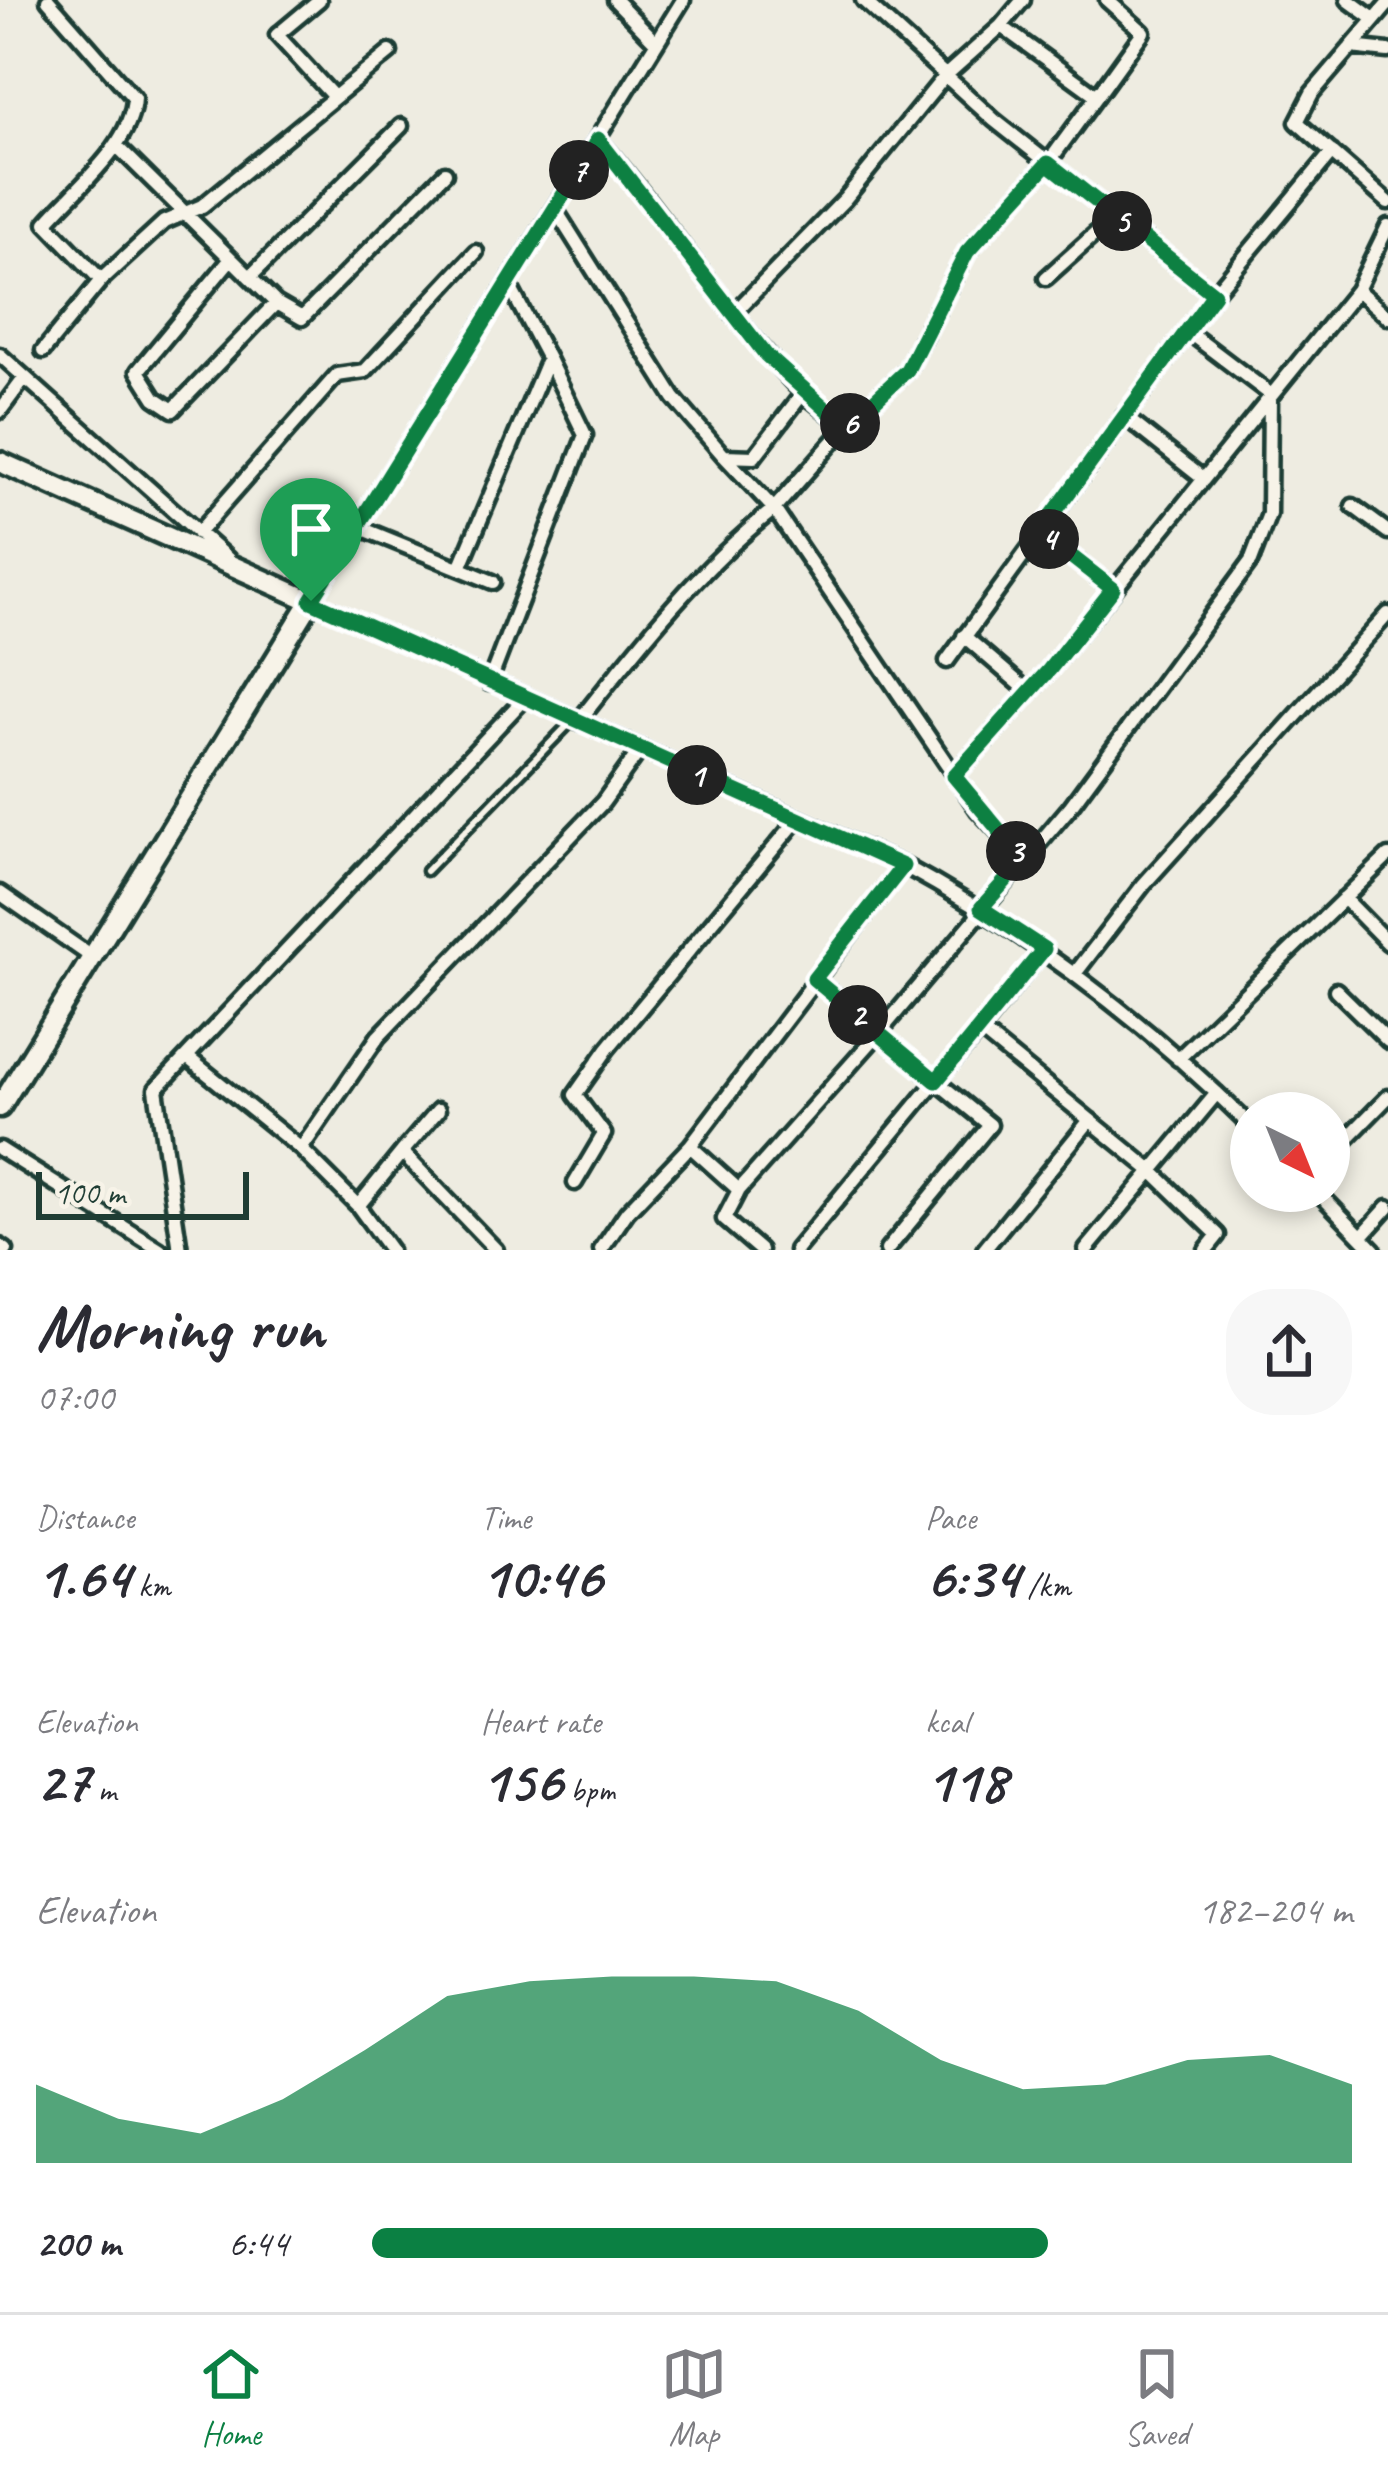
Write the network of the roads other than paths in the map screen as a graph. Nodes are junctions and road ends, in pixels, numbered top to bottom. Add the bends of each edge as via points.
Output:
1 (48, 0) edge
2 (319, 0) edge
3 (614, 0) edge
4 (683, 0) edge
5 (863, 0) edge
6 (1023, 0) edge
7 (1107, 0) edge
8 (1348, 0) edge
9 (1388, 4) edge
10 (1374, 19) junction
11 (1001, 26) junction
12 (656, 41) junction
13 (1351, 47) junction
14 (1388, 51) edge
15 (390, 52) dead end
16 (945, 76) junction
17 (1097, 96) junction
18 (334, 97) junction
19 (401, 126) dead end
20 (598, 139) junction
21 (116, 145) junction
22 (1332, 152) junction
23 (1048, 163) junction
24 (445, 173) dead end
25 (1388, 202) edge
26 (556, 209) junction
27 (184, 213) junction
28 (1115, 216) junction
29 (1388, 226) edge
30 (476, 252) dead end
31 (230, 260) junction
32 (252, 274) junction
33 (1046, 278) dead end
34 (101, 280) junction
35 (508, 283) junction
36 (1357, 290) junction
37 (1214, 294) junction
38 (276, 303) junction
39 (733, 314) junction
40 (1388, 317) edge
41 (1186, 331) junction
42 (44, 351) dead end
43 (0, 355) edge
44 (548, 359) junction
45 (23, 380) junction
46 (803, 393) junction
47 (1270, 394) junction
48 (0, 412) edge
49 (1124, 416) junction
50 (846, 427) junction
51 (724, 456) junction
52 (0, 462) edge
53 (1201, 477) junction
54 (1354, 506) dead end
55 (774, 509) junction
56 (356, 526) junction
57 (1040, 532) junction
58 (1388, 532) edge
59 (198, 533) junction
60 (230, 560) junction
61 (460, 568) junction
62 (493, 582) dead end
63 (1113, 589) junction
64 (311, 601) junction
65 (1388, 614) edge
66 (964, 636) junction
67 (946, 661) dead end
68 (489, 683) junction
69 (1029, 692) junction
70 (524, 699) junction
71 (575, 722) junction
72 (640, 750) junction
73 (954, 776) junction
74 (798, 819) junction
75 (1388, 856) edge
76 (1024, 860) junction
77 (903, 866) junction
78 (426, 872) dead end
79 (0, 893) edge
80 (1344, 898) junction
81 (981, 908) junction
82 (1388, 943) edge
83 (1044, 949) junction
84 (92, 957) junction
85 (1077, 971) junction
86 (814, 979) junction
87 (1336, 990) dead end
88 (980, 1030) junction
89 (879, 1033) junction
90 (1388, 1040) edge
91 (187, 1057) junction
92 (1178, 1059) junction
93 (936, 1081) junction
94 (1217, 1093) junction
95 (1388, 1097) edge
96 (1230, 1106) edge
97 (0, 1107) edge
98 (438, 1110) dead end
99 (1090, 1120) junction
100 (1350, 1136) edge
101 (690, 1146) junction
102 (0, 1149) edge
103 (302, 1149) junction
104 (402, 1152) junction
105 (1152, 1171) junction
106 (574, 1183) dead end
107 (739, 1190) junction
108 (358, 1206) junction
109 (1388, 1207) edge
110 (1337, 1212) edge
111 (1362, 1236) junction
112 (387, 1249) edge
113 (160, 1250) edge
114 (180, 1250) edge
115 (496, 1250) edge
116 (601, 1250) edge
117 (760, 1250) edge
118 (796, 1250) edge
119 (887, 1250) edge
120 (984, 1250) edge
121 (1086, 1250) edge
122 (1206, 1250) edge
123 (1374, 1250) edge

1 - 21 street via 134,98 133,119
2 - 18 street via 278,35
3 - 12 street
4 - 12 street
5 - 16 street
6 - 11 street
7 - 17 street via 1143,32
8 - 10 street
9 - 10 street
10 - 13 street
11 - 16 street
11 - 17 street
12 - 20 street
13 - 14 street
13 - 22 street via 1297,122
15 - 18 street
16 - 23 street
16 - 39 street via 845,200
17 - 23 street
18 - 27 street
19 - 32 street
20 - 26 street
20 - 39 street
21 - 27 street
21 - 34 street via 46,223
22 - 25 street
22 - 37 street
23 - 28 street
23 - 50 street via 967,252 907,370
24 - 38 street via 305,316
26 - 35 street
26 - 51 street via 674,398
27 - 31 street
27 - 34 street
28 - 33 street
28 - 37 street
29 - 36 street
30 - 59 street via 364,371 337,375
31 - 32 street
31 - 38 street via 138,371 154,398 173,410
32 - 38 street
34 - 42 street
35 - 44 street
35 - 56 street
36 - 40 street
36 - 47 street
37 - 41 street
39 - 46 street
41 - 47 street
41 - 49 street
43 - 45 street
44 - 61 street
44 - 68 street via 585,434
45 - 48 street
45 - 59 street
46 - 50 street
46 - 51 street via 754,457
47 - 53 street
47 - 76 street via 1269,514 1251,561
49 - 53 street
49 - 57 street
50 - 55 street
51 - 55 street
52 - 60 street
53 - 63 street
54 - 58 street
55 - 71 street via 726,547
55 - 73 street
56 - 61 street
56 - 64 street
57 - 63 street
57 - 66 street
59 - 60 street
60 - 64 street
61 - 62 street
63 - 69 street
64 - 68 street
64 - 84 street
65 - 85 street via 1144,884
66 - 67 street
66 - 69 street
68 - 70 street
69 - 73 street
70 - 71 street
70 - 91 street
71 - 72 street
71 - 78 lane
72 - 74 street
72 - 103 street via 603,802 378,1037
73 - 76 street
74 - 77 street
74 - 106 street via 575,1095 604,1134
75 - 80 street
76 - 81 street
77 - 81 street
77 - 86 street
79 - 84 street
80 - 82 street
80 - 92 street
81 - 83 street
81 - 89 street
83 - 85 street
83 - 88 street
84 - 97 street
85 - 92 street
86 - 89 street
86 - 101 street
87 - 90 street
88 - 93 street
88 - 99 street
89 - 93 street
89 - 107 street
91 - 103 street
91 - 114 street via 156,1089
92 - 94 street
93 - 118 street
93 - 119 street via 990,1125
94 - 96 street
94 - 105 street
95 - 100 street
98 - 104 street
99 - 105 street
99 - 120 street
101 - 107 street
101 - 116 street
102 - 113 street
103 - 108 street
104 - 108 street
104 - 115 street
105 - 121 street
105 - 122 street via 1218,1235
107 - 117 street via 724,1219
108 - 112 street
109 - 111 street
110 - 111 street
111 - 123 street

